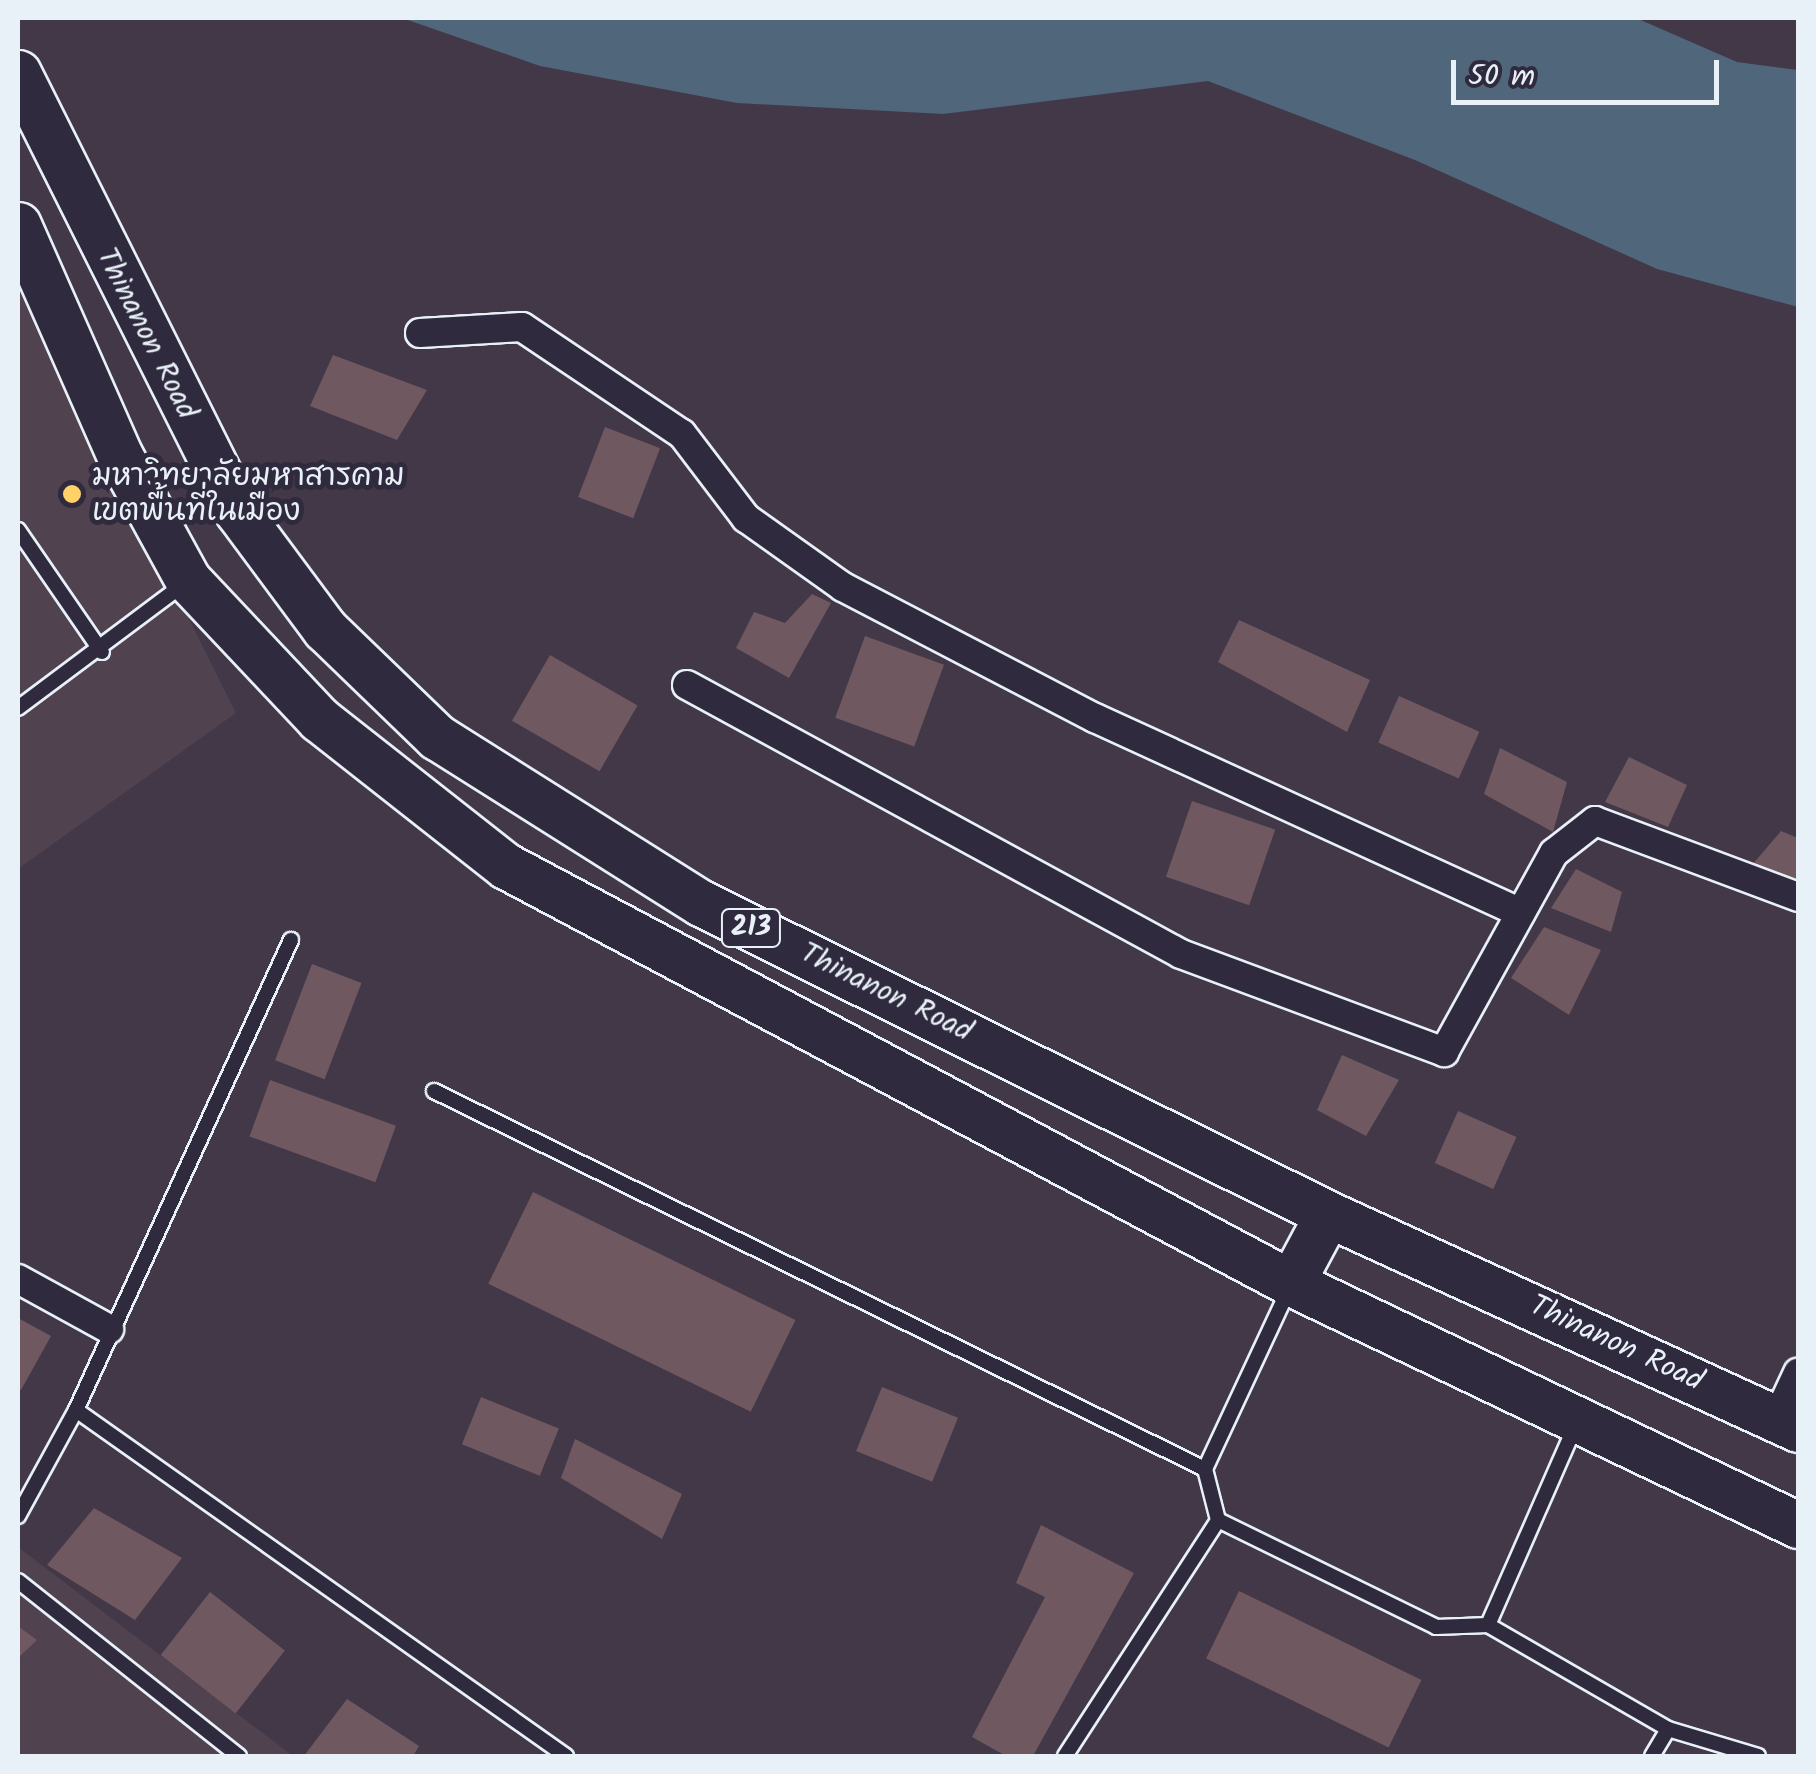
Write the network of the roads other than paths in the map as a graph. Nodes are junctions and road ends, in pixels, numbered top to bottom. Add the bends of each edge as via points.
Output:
1 (18, 73) edge
2 (18, 225) edge
3 (420, 334) dead end
4 (18, 530) edge
5 (188, 580) junction
6 (102, 652) junction
7 (688, 685) dead end
8 (18, 708) edge
9 (1798, 897) edge
10 (1520, 913) junction
11 (291, 940) dead end
12 (434, 1090) dead end
13 (1328, 1214) junction
14 (18, 1279) edge
15 (1291, 1283) junction
16 (109, 1329) junction
17 (1798, 1373) edge
18 (76, 1410) junction
19 (1578, 1420) junction
20 (1788, 1424) edge
21 (1205, 1470) junction
22 (18, 1516) edge
23 (1218, 1520) junction
24 (1798, 1525) edge
25 (18, 1580) edge
26 (1488, 1625) junction
27 (1668, 1729) junction
28 (240, 1756) edge
29 (566, 1756) edge
30 (1065, 1756) edge
31 (1652, 1756) edge
32 (1758, 1756) edge

1 - 13 main road, Thinanon Road / 213 via 238,512 325,629 437,736 700,903
2 - 5 main road, 213 via 120,456
3 - 10 street via 522,327 682,434 746,518 843,586 1095,718
4 - 6 lane
5 - 6 lane
5 - 15 main road, 213 via 319,720 506,866
6 - 8 lane
7 - 10 street via 1181,954 1444,1052
9 - 10 street via 1596,821 1554,853
11 - 16 lane
12 - 21 lane
13 - 15 main road
13 - 20 main road, Thinanon Road / 213
14 - 16 street
15 - 19 main road, 213
15 - 21 lane
16 - 18 lane
17 - 20 street
18 - 22 lane
18 - 29 lane
19 - 24 main road, 213
19 - 26 lane
21 - 23 lane
23 - 26 lane via 1436,1626
23 - 30 lane
25 - 28 lane
26 - 27 lane
27 - 31 lane
27 - 32 lane

